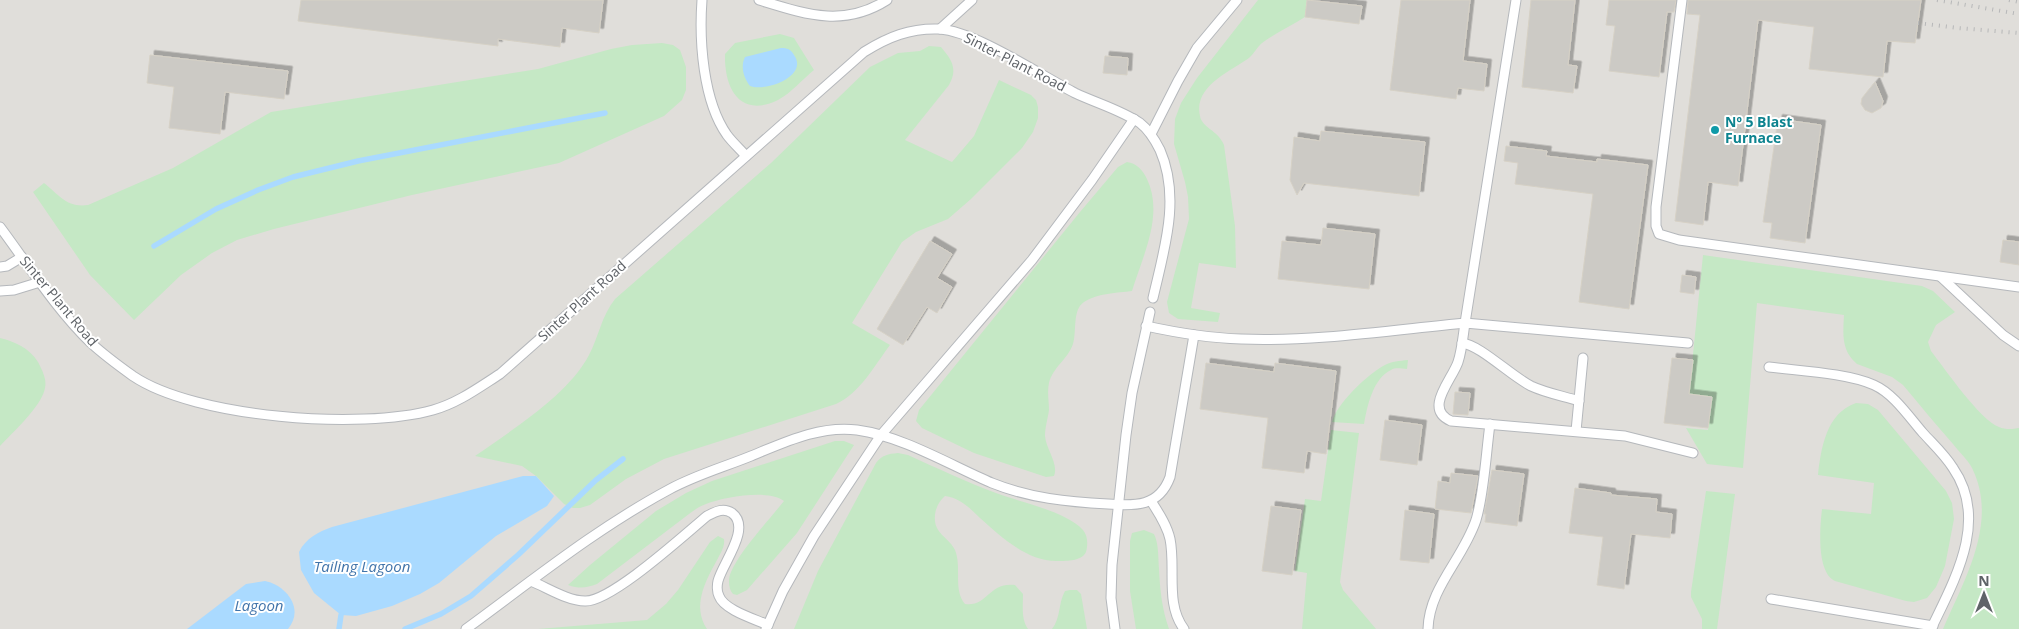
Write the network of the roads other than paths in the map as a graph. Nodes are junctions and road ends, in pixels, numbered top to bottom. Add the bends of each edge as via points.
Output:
1 (702, 0) edge
2 (759, 0) edge
3 (887, 0) edge
4 (972, 0) edge
5 (1237, 0) edge
6 (1516, 0) edge
7 (1682, 0) edge
8 (940, 29) junction
9 (1134, 119) junction
10 (1151, 134) junction
11 (746, 156) junction
12 (0, 227) edge
13 (22, 258) junction
14 (0, 267) edge
15 (1941, 277) junction
16 (40, 282) junction
17 (2019, 287) edge
18 (0, 291) edge
19 (1153, 298) dead end
20 (1150, 312) dead end
21 (1465, 323) junction
22 (1146, 326) junction
23 (1194, 335) junction
24 (1462, 343) junction
25 (1688, 343) dead end
26 (2019, 346) edge
27 (1583, 358) dead end
28 (1769, 367) dead end
29 (1579, 401) junction
30 (1490, 424) junction
31 (1576, 431) junction
32 (881, 435) junction
33 (1693, 453) dead end
34 (1151, 501) junction
35 (1119, 505) junction
36 (531, 581) junction
37 (1771, 599) dead end
38 (767, 627) edge
39 (1932, 627) edge
40 (466, 629) edge
41 (1115, 629) edge
42 (1184, 629) edge
43 (1428, 629) edge

1 - 11 lane via 702,40 710,94 717,117 728,136
2 - 3 lane via 800,12 834,17 856,15
4 - 8 lane
5 - 10 lane via 1197,48
6 - 21 lane
7 - 15 lane via 1656,207 1659,234 1679,240
8 - 9 lane, Sinter Plant Road via 963,34 1076,93
8 - 11 lane, Sinter Plant Road via 918,29 897,34 864,52
9 - 10 lane, Sinter Plant Road
9 - 32 lane via 1032,260
10 - 19 lane via 1165,163 1170,187 1168,231
11 - 16 lane, Sinter Plant Road via 500,374 451,404 407,416 363,419 298,417 183,398 135,377 92,344
12 - 13 lane, Sinter Plant Road
13 - 14 lane
13 - 16 lane, Sinter Plant Road
15 - 17 lane
15 - 26 lane
16 - 18 lane
20 - 22 lane
21 - 23 lane via 1279,339
21 - 24 lane
21 - 25 lane
22 - 23 lane
22 - 35 lane via 1132,393
23 - 34 lane via 1170,477 1163,492
24 - 29 lane via 1475,347 1531,386
24 - 30 lane via 1455,371 1439,399 1439,409 1445,419 1451,421
27 - 29 lane
28 - 39 lane via 1853,379 1876,386 1894,400 1953,467 1967,500 1969,529 1958,570
29 - 31 lane
30 - 31 lane
30 - 43 lane via 1476,518 1467,544 1435,597
31 - 33 lane via 1625,436
32 - 35 lane via 994,484 1021,492 1062,502
32 - 36 lane via 856,430 810,434 699,476 607,525
32 - 38 lane via 814,536
34 - 35 lane
34 - 42 lane via 1170,537 1174,605
35 - 41 lane via 1112,565 1111,598
36 - 38 lane via 570,598 598,600 623,584 707,516 724,510 734,514 739,529 737,541 718,581 719,597 726,606
36 - 40 lane
37 - 39 lane

